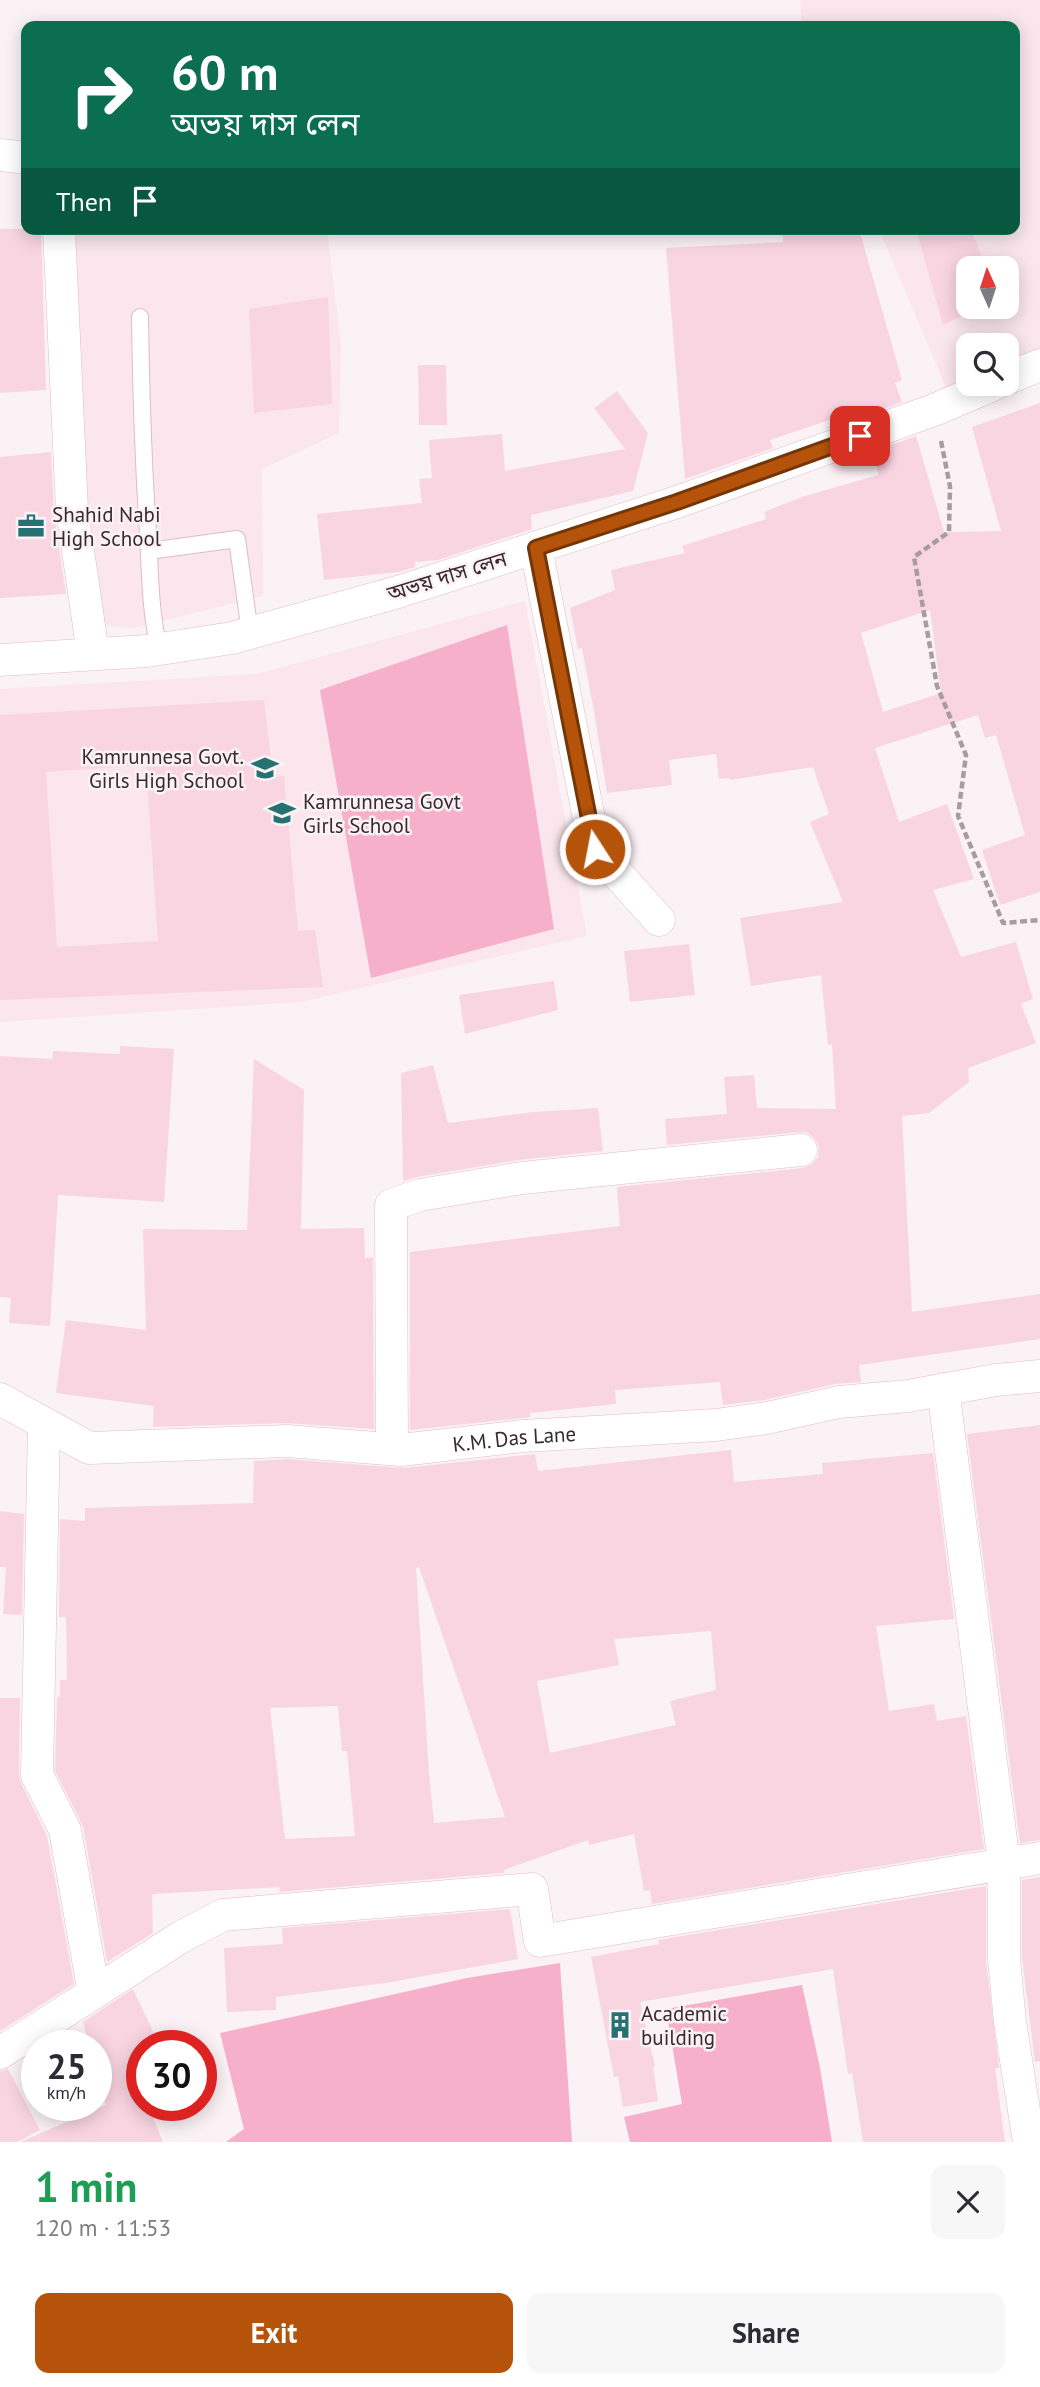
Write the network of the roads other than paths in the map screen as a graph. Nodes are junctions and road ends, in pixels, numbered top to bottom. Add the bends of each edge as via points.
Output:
1 (0, 155) edge
2 (21, 157) edge
3 (59, 235) edge
4 (140, 317) dead end
5 (1040, 365) edge
6 (1019, 374) edge
7 (967, 396) edge
8 (536, 548) junction
9 (149, 551) junction
10 (250, 633) junction
11 (159, 649) junction
12 (93, 653) junction
13 (0, 660) edge
14 (659, 920) dead end
15 (800, 1150) dead end
16 (1040, 1376) edge
17 (943, 1389) junction
18 (0, 1399) edge
19 (44, 1424) junction
20 (392, 1449) junction
21 (1040, 1858) edge
22 (1004, 1863) junction
23 (94, 1993) junction
24 (0, 2053) edge
25 (1029, 2142) edge

1 - 2 street
3 - 12 street via 72,510
4 - 9 lane
5 - 6 street
7 - 8 street, অভয় দাস লেন via 677,502
8 - 10 street, অভয় দাস লেন
8 - 14 street via 595,849
9 - 10 lane via 237,539
9 - 11 lane
10 - 11 street, অভয় দাস লেন
11 - 12 street, অভয় দাস লেন
12 - 13 street, অভয় দাস লেন
15 - 20 street via 522,1178 420,1195 391,1205
16 - 17 street, K.M. Das Lane
17 - 20 street, K.M. Das Lane via 716,1425
17 - 22 street
18 - 19 street, K.M. Das Lane
19 - 20 street, K.M. Das Lane via 89,1448 287,1441
19 - 23 street via 37,1774 65,1830
21 - 22 street
22 - 23 street via 540,1941 531,1889 223,1915
22 - 25 street via 1004,1959
23 - 24 street

